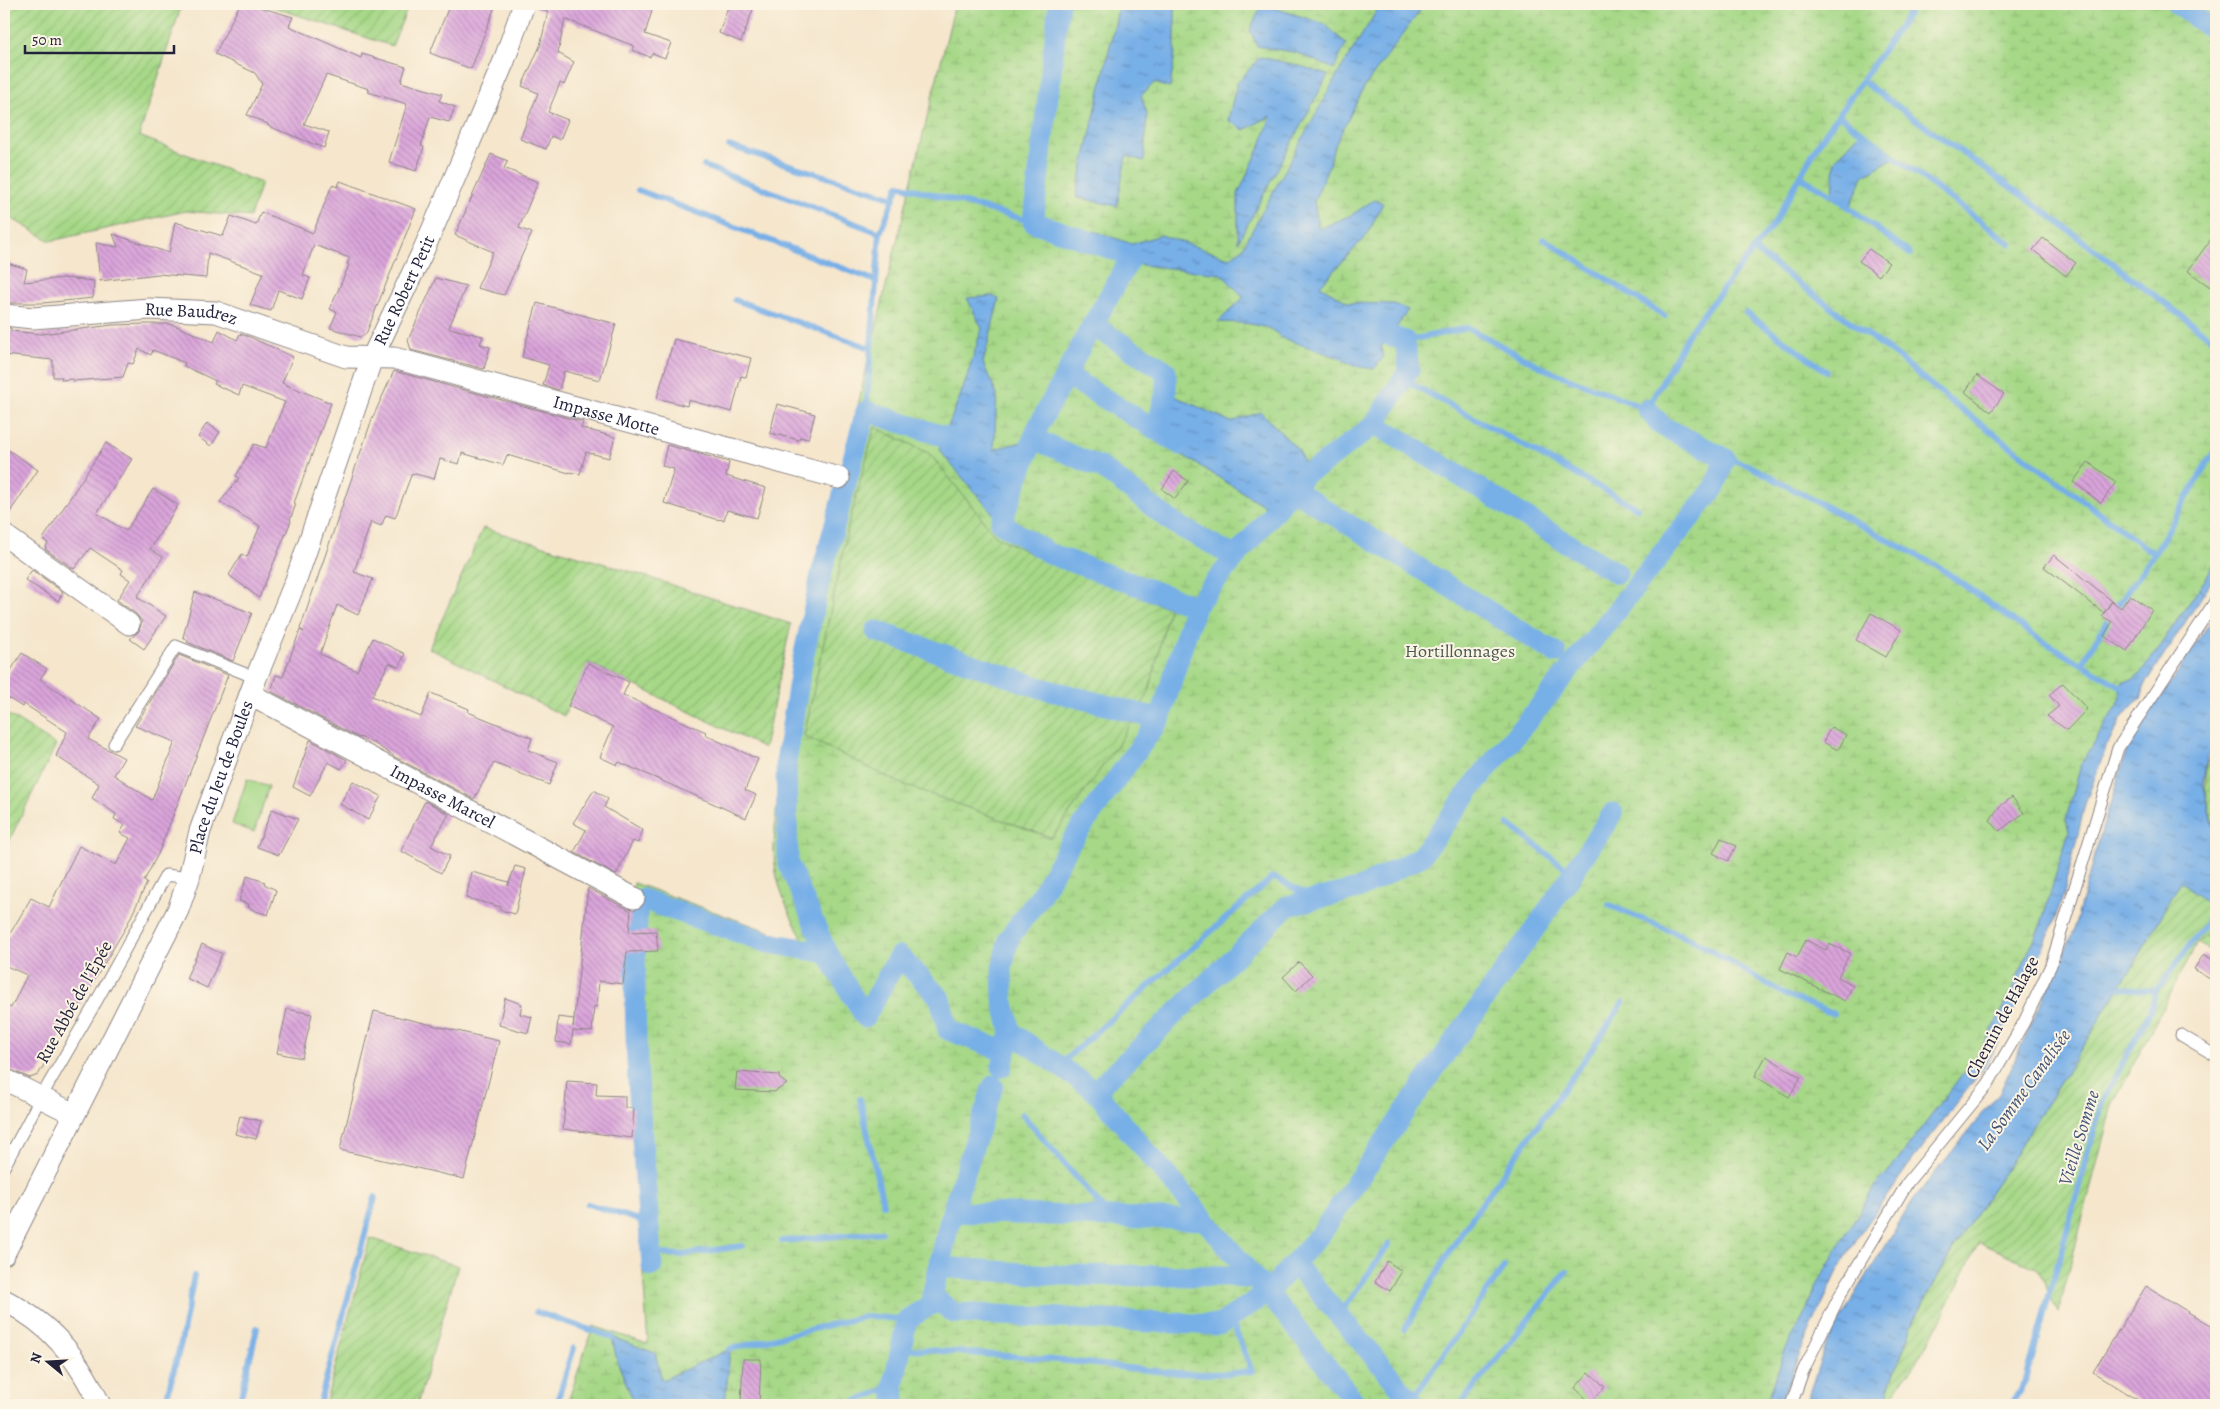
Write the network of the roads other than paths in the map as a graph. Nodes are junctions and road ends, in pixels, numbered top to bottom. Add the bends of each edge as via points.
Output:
1 (524, 4) edge
2 (4, 315) edge
3 (372, 358) junction
4 (839, 478) dead end
5 (4, 535) edge
6 (296, 580) joint
7 (2216, 600) edge
8 (129, 624) dead end
9 (253, 686) junction
10 (114, 744) dead end
11 (189, 878) junction
12 (634, 898) dead end
13 (2181, 1035) dead end
14 (2216, 1056) edge
15 (4, 1079) edge
16 (41, 1096) junction
17 (74, 1114) junction
18 (4, 1167) edge
19 (4, 1254) edge
20 (4, 1300) edge
21 (4, 1316) edge
22 (45, 1327) junction
23 (100, 1405) edge
24 (1791, 1405) edge

1 - 3 street, Rue Robert Petit via 504,61 452,184
2 - 3 street, Rue Baudrez via 33,318 149,309 216,312 346,357
3 - 4 street, Impasse Motte via 394,358
3 - 6 street, Rue Robert Petit
5 - 8 street
6 - 9 street, Place du Jeu de Boules
7 - 24 lane, Chemin de Halage via 2118,748 2051,965 2024,1022 1988,1084 1908,1182 1840,1295 1803,1371
9 - 10 lane, Place du Jeu de Boules via 176,646
9 - 11 street, Place du Jeu de Boules via 200,831
9 - 12 street, Impasse Marcel
11 - 16 lane, Rue Abbé de l'Épée via 166,875
11 - 17 street, Place du Jeu de Boules via 178,910
13 - 14 lane
15 - 16 street
16 - 17 street
16 - 18 lane, Rue Abbé de l'Épée
17 - 19 street, Place du Jeu de Boules
20 - 22 street
21 - 22 street
22 - 23 street via 86,1375

